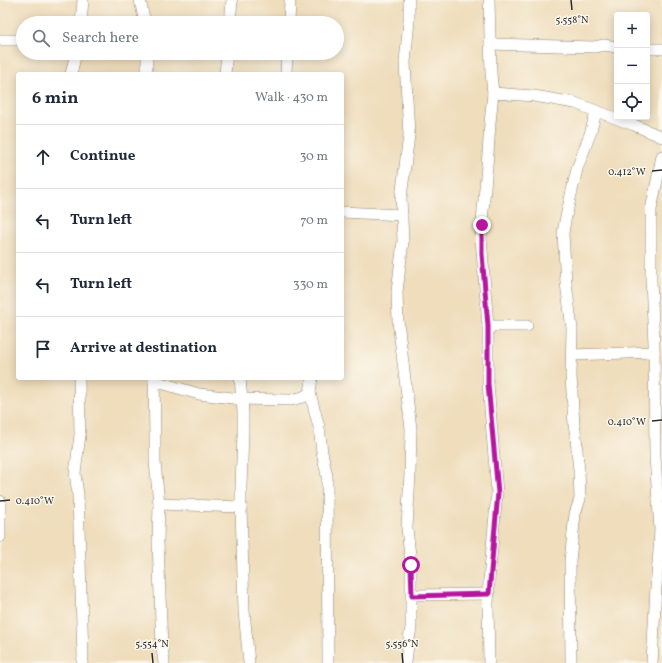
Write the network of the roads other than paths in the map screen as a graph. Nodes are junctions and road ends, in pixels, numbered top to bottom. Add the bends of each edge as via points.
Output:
1 (83, 0) edge
2 (140, 0) edge
3 (232, 0) edge
4 (290, 0) edge
5 (409, 0) edge
6 (489, 0) edge
7 (82, 16) edge
8 (143, 16) edge
9 (231, 16) edge
10 (290, 16) edge
11 (0, 40) edge
12 (16, 40) edge
13 (490, 44) junction
14 (614, 47) edge
15 (650, 49) edge
16 (662, 49) edge
17 (74, 60) edge
18 (147, 60) edge
19 (227, 60) edge
20 (287, 60) edge
21 (71, 72) edge
22 (147, 72) edge
23 (226, 72) edge
24 (286, 72) edge
25 (493, 93) junction
26 (596, 112) junction
27 (662, 137) edge
28 (662, 156) edge
29 (344, 212) edge
30 (402, 215) junction
31 (488, 326) junction
32 (528, 326) dead end
33 (654, 352) junction
34 (572, 355) junction
35 (79, 380) edge
36 (154, 380) edge
37 (240, 380) edge
38 (312, 380) edge
39 (310, 393) junction
40 (241, 399) junction
41 (658, 429) edge
42 (0, 501) edge
43 (159, 504) junction
44 (241, 507) junction
45 (0, 508) edge
46 (0, 537) edge
47 (489, 594) junction
48 (412, 596) junction
49 (82, 663) edge
50 (164, 663) edge
51 (249, 663) edge
52 (328, 663) edge
53 (406, 663) edge
54 (489, 663) edge
55 (570, 663) edge
56 (652, 663) edge

1 - 7 street
2 - 8 street
3 - 9 street
4 - 10 street
5 - 30 street via 406,62 409,135 401,198
6 - 13 street
11 - 12 street
13 - 14 street
13 - 25 street
15 - 16 street
17 - 21 street
18 - 22 street
19 - 23 street
20 - 24 street
25 - 26 street via 534,96 574,103
25 - 31 street via 482,225
26 - 27 street
26 - 34 street via 577,169 563,233
28 - 33 street via 651,210
29 - 30 street
30 - 48 street via 403,241 397,292 411,429 407,528
31 - 32 street
31 - 47 street via 488,384 498,493
33 - 34 street
33 - 41 street via 653,385
34 - 55 street via 571,376 580,499 575,514 570,561
35 - 49 street via 80,436 75,473 78,495
36 - 40 street via 199,394
36 - 43 street via 155,462
37 - 40 street
38 - 39 street
39 - 40 street via 291,400
39 - 52 street via 327,476
40 - 44 street
41 - 56 street via 656,474 660,529
42 - 45 street
43 - 44 street
43 - 50 street via 158,550
44 - 51 street via 244,611
45 - 46 street
47 - 48 street
47 - 54 street
48 - 53 street

